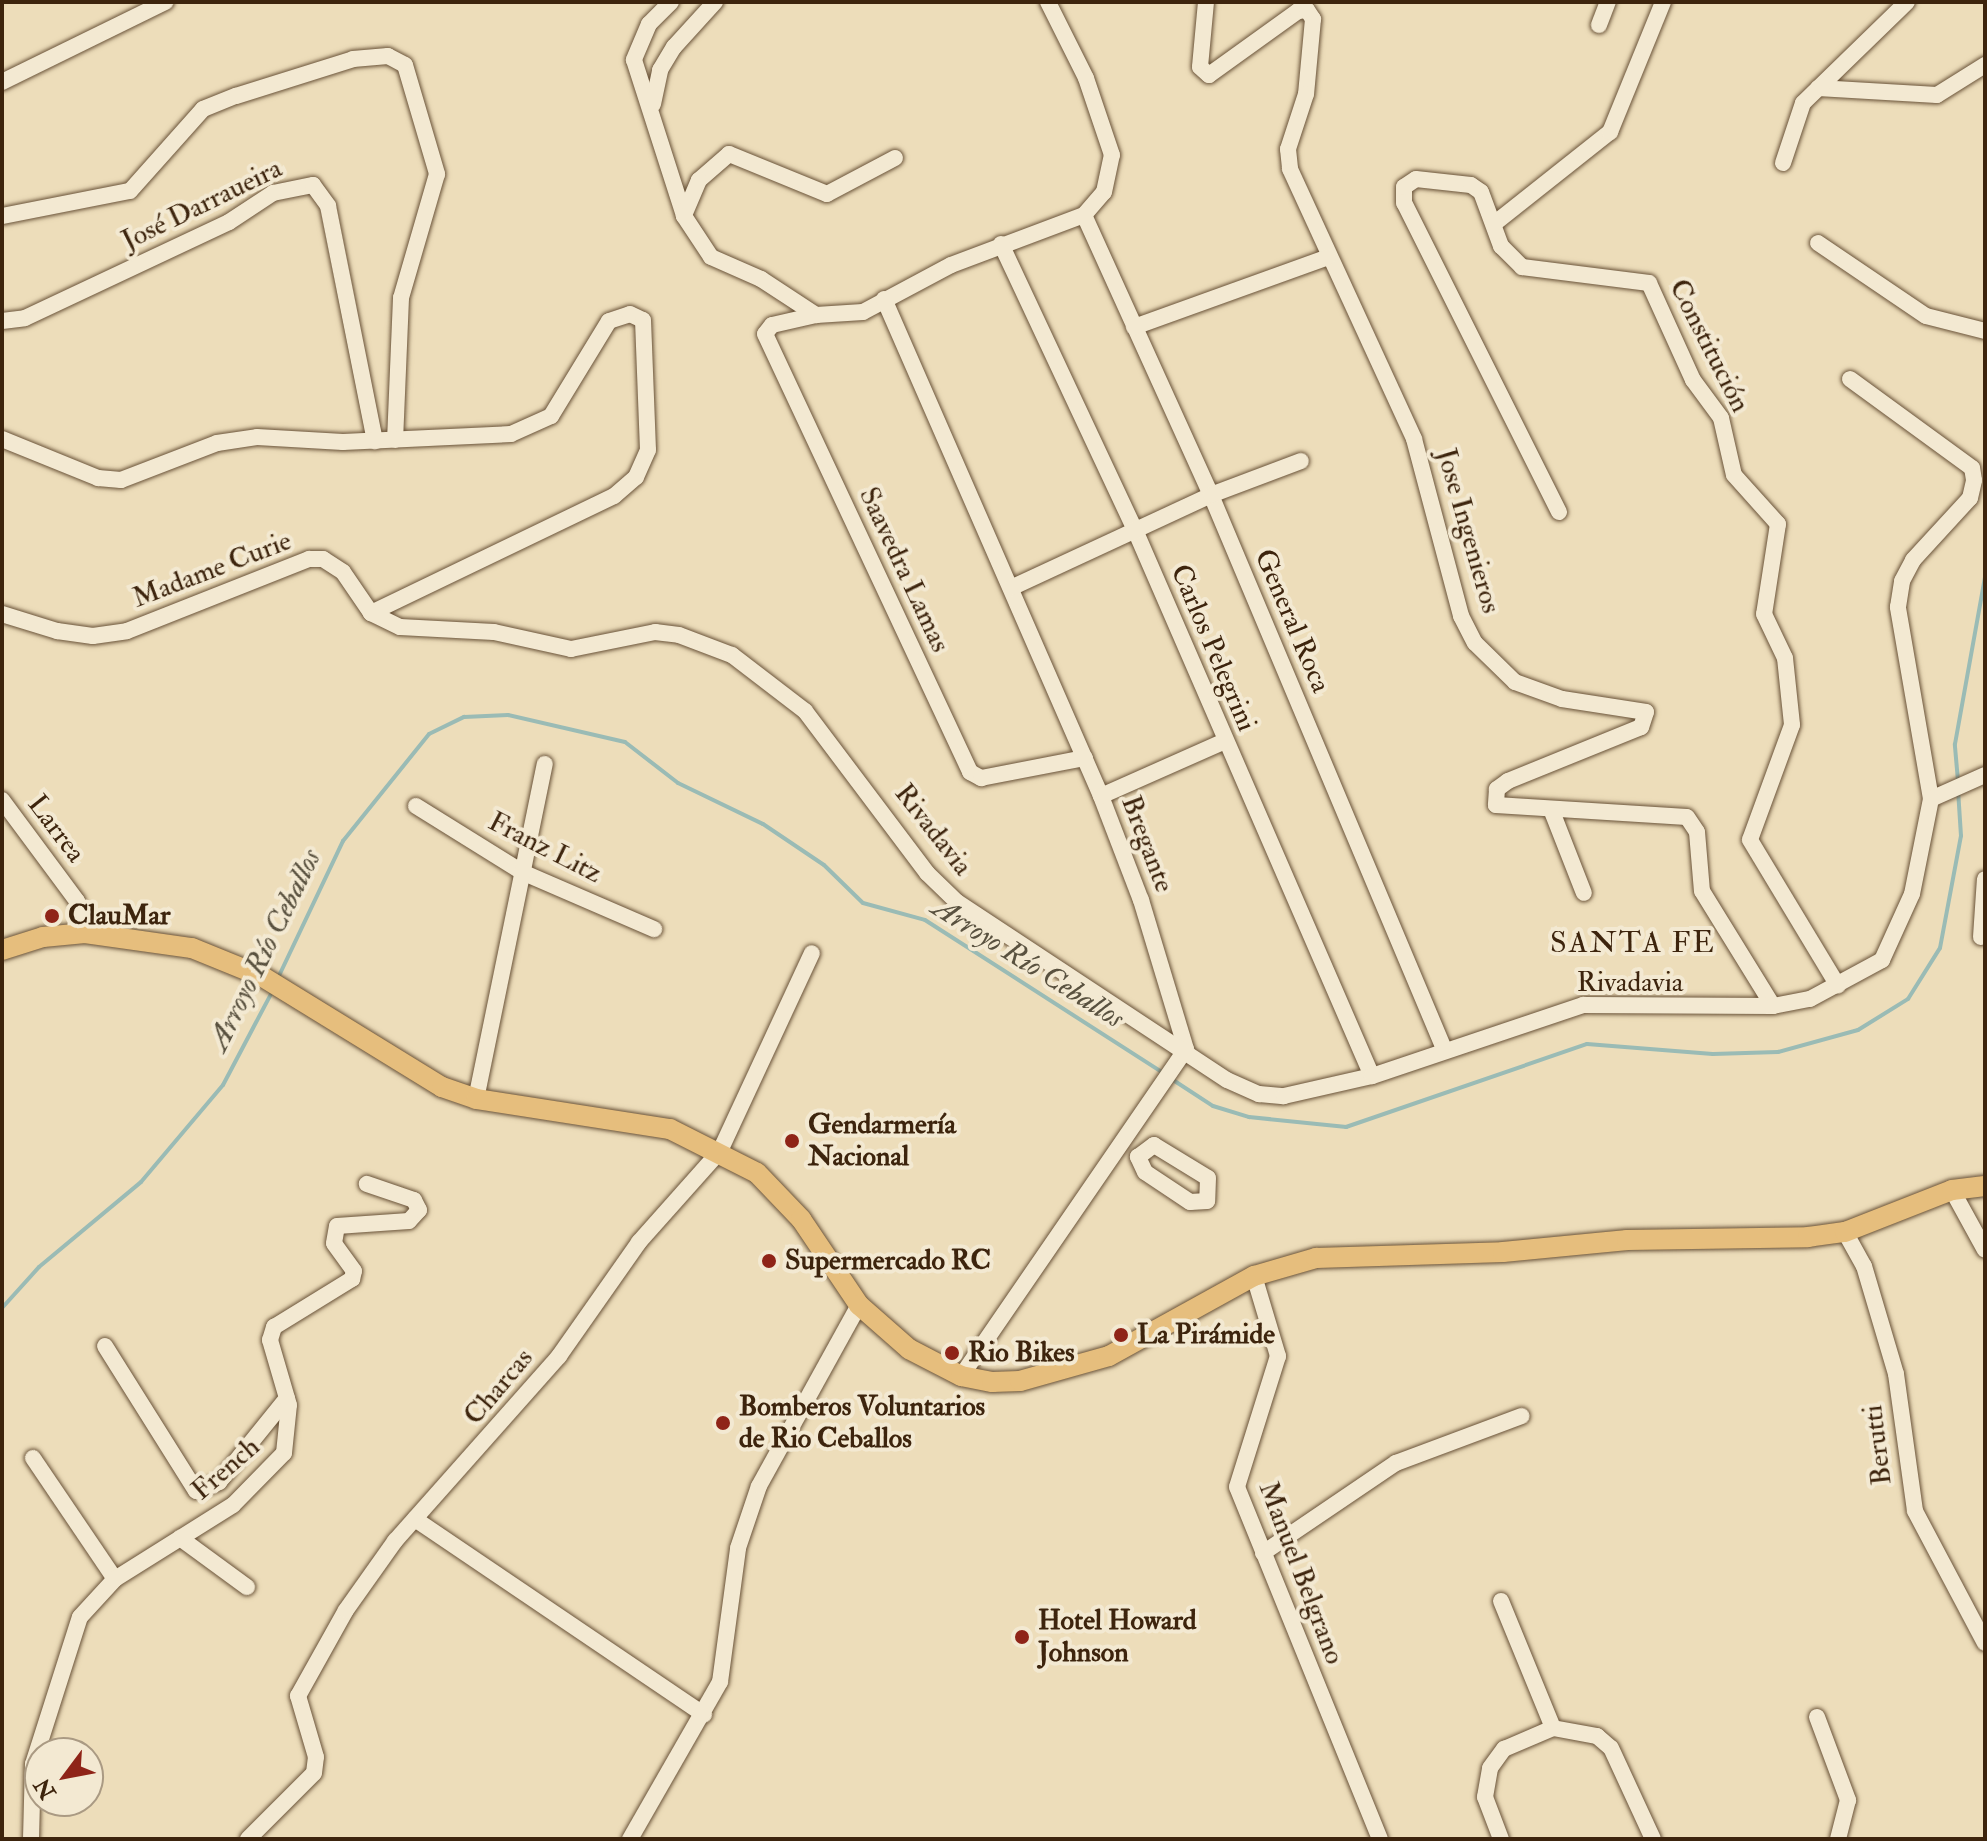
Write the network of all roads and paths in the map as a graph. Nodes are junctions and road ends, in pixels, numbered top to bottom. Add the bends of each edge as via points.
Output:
1 (165, 2) edge
2 (671, 2) edge
3 (715, 2) edge
4 (1048, 2) edge
5 (1206, 2) edge
6 (1608, 2) edge
7 (1663, 2) edge
8 (1907, 2) edge
9 (1599, 25) dead end
10 (1985, 65) edge
11 (2, 82) edge
12 (1818, 88) junction
13 (653, 106) junction
14 (895, 158) dead end
15 (1783, 163) dead end
16 (1084, 215) junction
17 (2, 216) edge
18 (684, 216) junction
19 (1495, 223) junction
20 (1818, 243) dead end
21 (1001, 244) junction
22 (1328, 257) junction
23 (884, 299) junction
24 (816, 315) junction
25 (2, 321) edge
26 (1134, 327) junction
27 (1985, 331) edge
28 (1850, 379) dead end
29 (2, 439) edge
30 (395, 440) junction
31 (375, 441) junction
32 (1301, 461) dead end
33 (1211, 495) junction
34 (1559, 512) dead end
35 (1135, 530) junction
36 (1011, 588) junction
37 (371, 613) junction
38 (2, 614) edge
39 (1225, 741) junction
40 (1085, 758) junction
41 (545, 764) dead end
42 (1981, 776) edge
43 (1101, 796) junction
44 (1931, 799) junction
45 (2, 800) edge
46 (416, 806) dead end
47 (1551, 809) junction
48 (522, 872) junction
49 (1985, 879) edge
50 (1584, 893) dead end
51 (654, 929) dead end
52 (85, 933) junction
53 (1981, 937) dead end
54 (2, 950) edge
55 (812, 953) dead end
56 (1838, 986) junction
57 (1773, 1006) junction
58 (1445, 1051) junction
59 (1182, 1054) junction
60 (1372, 1076) junction
61 (476, 1099) junction
62 (1124, 1138) junction
63 (720, 1151) junction
64 (1142, 1151) dead end
65 (367, 1184) dead end
66 (1985, 1186) edge
67 (1952, 1190) junction
68 (1845, 1232) junction
69 (1985, 1250) edge
70 (1254, 1276) junction
71 (859, 1305) junction
72 (105, 1346) dead end
73 (961, 1376) junction
74 (287, 1398) junction
75 (1522, 1416) dead end
76 (33, 1458) dead end
77 (415, 1519) junction
78 (180, 1538) junction
79 (1263, 1553) junction
80 (115, 1579) junction
81 (247, 1587) dead end
82 (1501, 1601) dead end
83 (1985, 1643) edge
84 (704, 1715) junction
85 (1817, 1717) dead end
86 (1553, 1728) junction
87 (31, 1839) edge
88 (248, 1839) edge
89 (630, 1839) edge
90 (1380, 1839) edge
91 (1501, 1839) edge
92 (1653, 1839) edge
93 (1838, 1839) edge

1 - 11 street
2 - 13 street via 649,24 634,60
3 - 13 street via 660,70
4 - 16 street via 1090,89 1112,155 1104,192
5 - 22 street, Jose Ingenieros via 1200,67 1209,75 1298,11 1307,10 1313,19 1306,94 1288,149 1301,197
6 - 9 street
7 - 19 street via 1610,132
8 - 12 street
10 - 12 street via 1937,95
12 - 15 street via 1789,130
13 - 18 street
14 - 18 street via 827,194 729,154 699,180
16 - 21 street
16 - 26 street, General Roca
17 - 30 street via 130,191 203,109 236,96 353,59 388,56 405,65 437,174 401,298
18 - 24 street via 711,257 761,279
19 - 34 street, Constitución via 1490,205 1471,185 1429,177 1404,187 1404,203
19 - 56 street, Constitución via 1501,246 1522,267 1649,283 1693,380 1721,418 1734,475 1778,524 1764,614 1785,658 1792,725 1750,840
20 - 27 street via 1926,316
21 - 23 street
21 - 35 street, Carlos Pelegrini
22 - 26 street
22 - 47 street, Jose Ingenieros via 1414,439 1461,616 1475,643 1515,682 1562,699 1646,712 1641,727 1508,781 1494,798 1504,809
23 - 24 street via 863,312
23 - 36 street, Bregante
24 - 40 street, Saavedra Lamas via 772,325 765,334 970,772 981,778
25 - 31 street, José Darraueira via 25,318 229,222 273,193 313,185 328,206
26 - 33 street, General Roca
28 - 44 street, Rivadavia via 1972,468 1970,498 1913,560 1898,607
29 - 31 street via 98,478 121,480 217,443 257,437
30 - 31 street
30 - 37 street via 535,427 563,402 598,332 630,314 643,320 648,450 636,477 614,496
32 - 33 street
33 - 35 street
33 - 58 street, General Roca
35 - 36 street
35 - 39 street, Carlos Pelegrini
36 - 40 street, Bregante
37 - 38 street, Madame Curie via 343,572 323,559 309,559 127,631 69,633
37 - 59 street, Rivadavia via 400,627 494,632 571,649 655,632 732,655 805,711 927,873 957,902
39 - 43 street
39 - 60 street, Carlos Pelegrini
40 - 43 street, Bregante
41 - 48 street
42 - 44 street
43 - 59 street, Bregante via 1141,900
44 - 56 street, Rivadavia via 1912,894 1896,938 1882,960
45 - 52 street, Larrea via 77,901
46 - 48 street, Franz Litz
47 - 50 street
47 - 57 street, Jose Ingenieros via 1687,817 1697,832 1702,891
48 - 51 street, Franz Litz
48 - 61 street
49 - 53 street
52 - 54 main road via 43,937
52 - 61 main road via 192,948 263,977 416,1072
55 - 63 street, Charcas
56 - 57 street, Rivadavia
57 - 58 street, Rivadavia via 1583,1005
58 - 60 street, Rivadavia
59 - 60 street, Rivadavia via 1259,1094 1317,1091
59 - 62 street
61 - 63 main road via 638,1121
62 - 64 street
62 - 73 street
63 - 71 main road via 757,1173 801,1219
63 - 77 street, Charcas via 639,1242 510,1417
65 - 74 street, French via 414,1200 419,1210 409,1221 332,1230 354,1271 352,1279 274,1327 270,1340
66 - 67 main road
67 - 68 main road
67 - 69 street
68 - 70 main road via 1627,1240 1503,1252 1339,1255
68 - 83 street, Berutti via 1864,1266 1893,1364 1915,1511
70 - 73 main road via 1109,1356 1020,1381
70 - 79 street, Manuel Belgrano via 1277,1367 1237,1474
71 - 73 main road via 909,1349
71 - 84 street via 759,1486 738,1548 726,1663
72 - 74 street via 196,1491 219,1482
74 - 78 street, French via 284,1453 233,1505
75 - 79 street via 1396,1463
76 - 80 street
77 - 84 street
77 - 88 street, Charcas via 346,1610 302,1682 298,1696 316,1757 314,1773
78 - 80 street, French
78 - 81 street
79 - 90 street, Manuel Belgrano
80 - 87 street, French via 80,1617 58,1680 31,1777
82 - 86 street
84 - 89 street
85 - 93 street via 1848,1800
86 - 91 street via 1504,1749 1490,1768 1485,1797
86 - 92 street via 1597,1736 1611,1748

